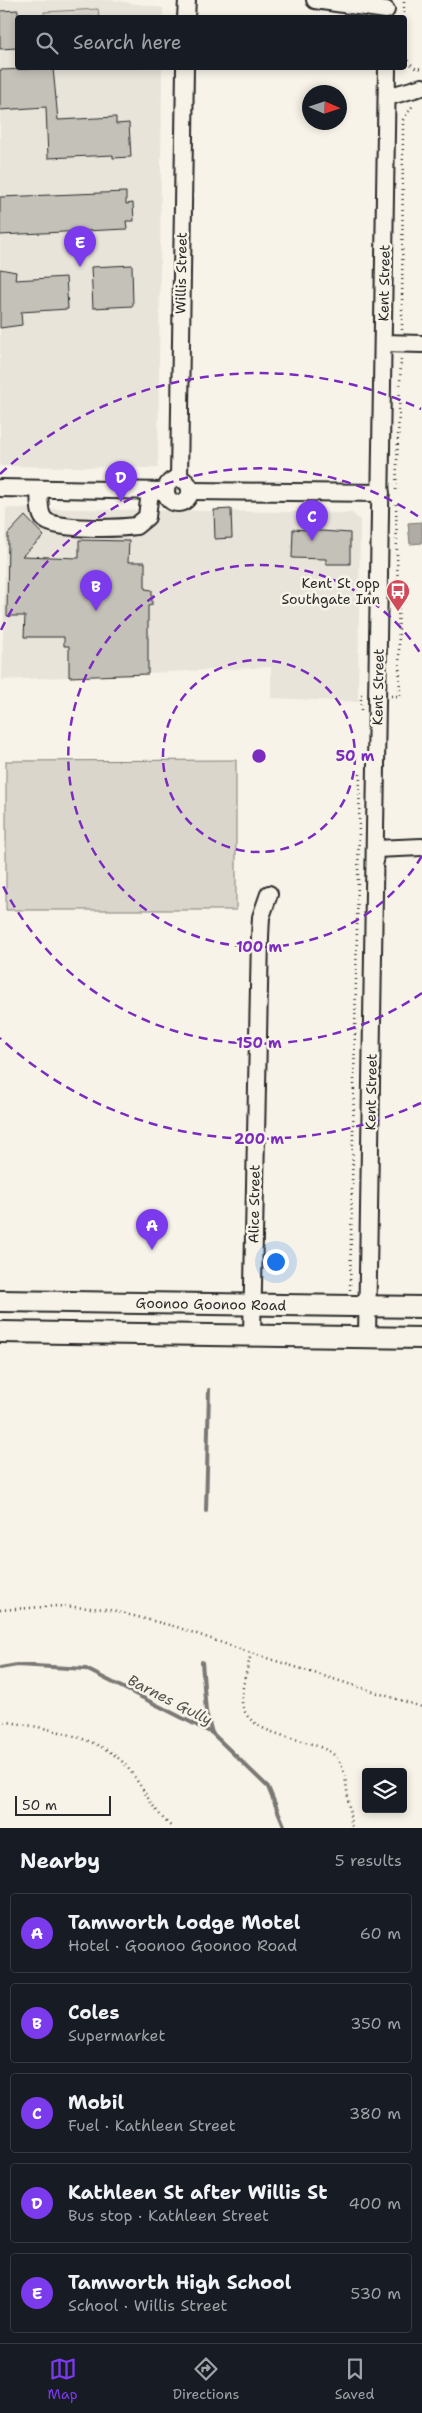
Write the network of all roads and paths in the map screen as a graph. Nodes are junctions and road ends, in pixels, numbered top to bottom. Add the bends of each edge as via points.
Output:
1 (187, 0) edge
2 (315, 0) edge
3 (404, 0) edge
4 (386, 9) edge
5 (186, 15) edge
6 (404, 15) edge
7 (407, 60) edge
8 (422, 68) edge
9 (185, 70) edge
10 (387, 70) edge
11 (422, 87) edge
12 (387, 97) junction
13 (422, 101) edge
14 (383, 343) junction
15 (402, 343) junction
16 (422, 344) edge
17 (185, 485) junction
18 (0, 488) edge
19 (39, 489) junction
20 (158, 491) junction
21 (381, 493) junction
22 (369, 695) junction
23 (361, 713) dead end
24 (360, 772) dead end
25 (422, 847) edge
26 (375, 849) junction
27 (269, 894) dead end
28 (0, 1301) edge
29 (252, 1305) junction
30 (359, 1306) junction
31 (422, 1307) edge
32 (0, 1332) edge
33 (252, 1335) junction
34 (367, 1337) junction
35 (422, 1338) edge
36 (0, 1610) edge
37 (251, 1653) junction
38 (422, 1707) edge
39 (0, 1721) edge
40 (172, 1828) edge
41 (352, 1828) edge

1 - 5 street
2 - 4 street
3 - 6 path
7 - 8 path via 416,70
9 - 17 street, Willis Street
10 - 12 street, Kent Street
11 - 12 street
12 - 14 street, Kent Street
13 - 15 path via 413,104 403,120
14 - 15 street
14 - 21 street, Kent Street
15 - 16 street
15 - 22 path via 396,498 400,696
17 - 20 street via 171,481
17 - 20 street via 189,498 180,504 168,500
17 - 21 street
18 - 19 street
19 - 20 street
19 - 20 street via 44,520 65,526 136,526 147,517
21 - 22 street, Kent Street
22 - 23 path
22 - 26 street, Kent Street
24 - 30 path
25 - 26 street
26 - 30 street, Kent Street
27 - 29 street, Alice Street via 261,917 260,938
28 - 29 main road, Goonoo Goonoo Road
29 - 30 main road, Goonoo Goonoo Road
29 - 33 street, Alice Street
30 - 31 main road, Goonoo Goonoo Road
30 - 34 street, Kent Street
32 - 33 main road
33 - 34 main road
34 - 35 main road
36 - 37 path via 57,1606 106,1609 177,1627
37 - 38 path
37 - 41 path via 242,1701 246,1715 260,1727 325,1749 341,1763
39 - 40 path via 92,1741 126,1765 158,1816

